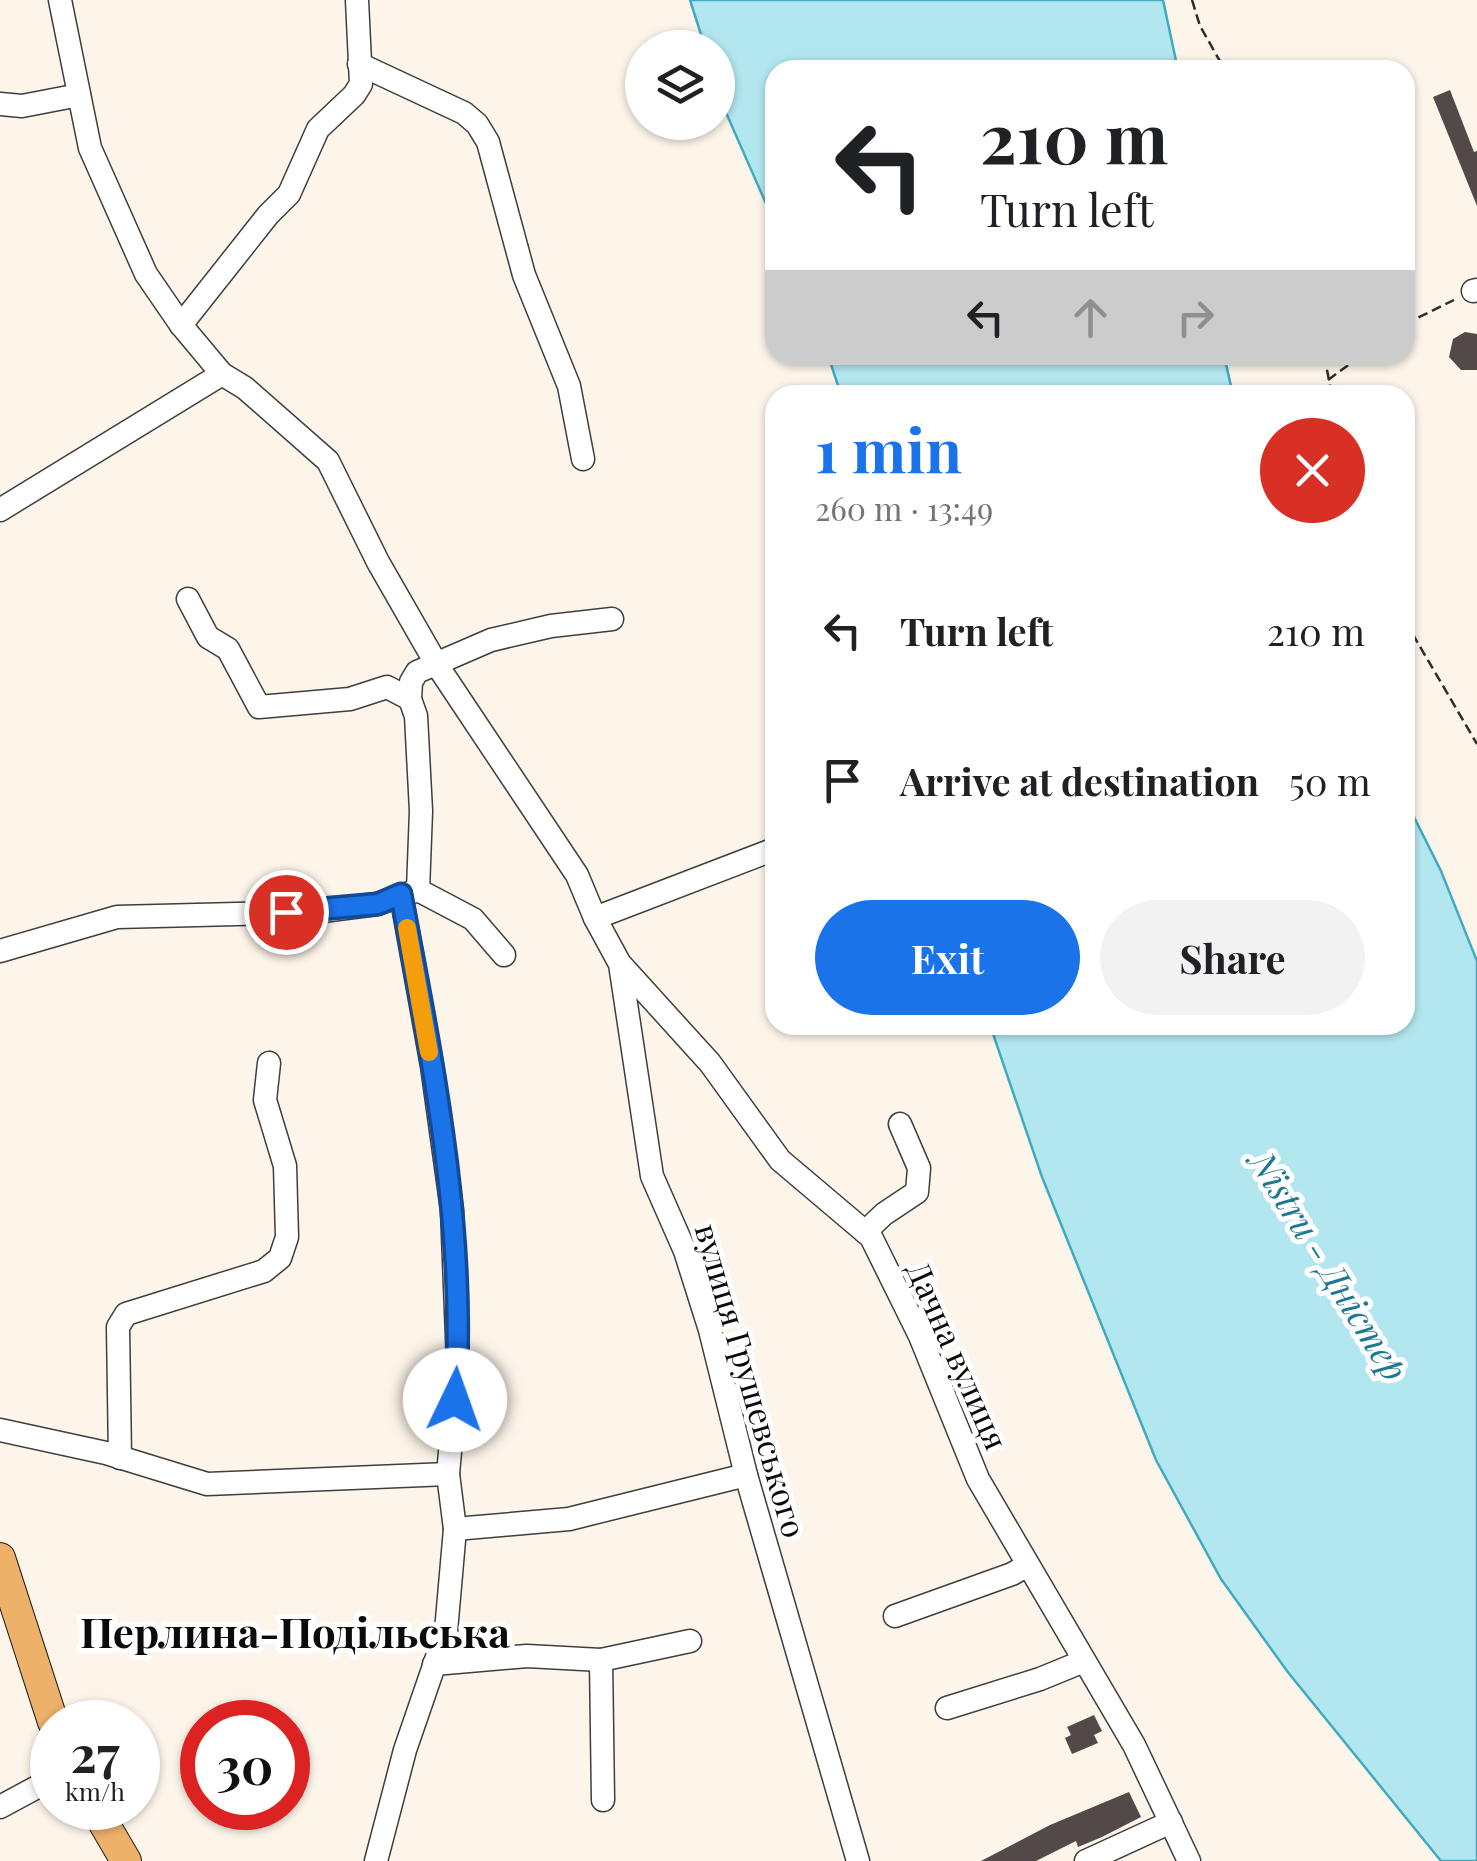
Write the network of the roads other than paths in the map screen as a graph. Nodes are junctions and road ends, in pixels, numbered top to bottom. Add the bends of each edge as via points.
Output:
1 (60, 0) edge
2 (357, 0) edge
3 (359, 64) junction
4 (78, 95) junction
5 (0, 104) edge
6 (181, 325) junction
7 (222, 374) junction
8 (583, 459) dead end
9 (0, 510) edge
10 (188, 599) dead end
11 (612, 620) dead end
12 (437, 664) junction
13 (410, 699) junction
14 (765, 854) edge
15 (410, 892) junction
16 (594, 918) junction
17 (0, 951) edge
18 (504, 955) dead end
19 (620, 964) junction
20 (270, 1063) dead end
21 (900, 1124) dead end
22 (865, 1232) junction
23 (0, 1430) edge
24 (120, 1458) junction
25 (448, 1474) junction
26 (746, 1475) junction
27 (455, 1529) junction
28 (0, 1558) edge
29 (1028, 1565) junction
30 (895, 1616) dead end
31 (690, 1640) dead end
32 (601, 1660) junction
33 (1084, 1661) junction
34 (434, 1664) junction
35 (47, 1700) edge
36 (947, 1708) dead end
37 (30, 1791) edge
38 (603, 1800) dead end
39 (0, 1807) edge
40 (1171, 1822) junction
41 (108, 1830) edge
42 (126, 1861) edge
43 (376, 1861) edge
44 (858, 1861) edge
45 (1086, 1861) edge
46 (1189, 1861) edge

1 - 4 street, вулиця Грушевського
2 - 3 street
3 - 6 street via 361,84 318,129 289,194
3 - 8 street via 478,124 524,275 570,386
4 - 5 street
4 - 6 street, вулиця Грушевського via 90,148 146,274
6 - 7 street, вулиця Грушевського
7 - 9 street
7 - 12 street, вулиця Грушевського via 328,461
10 - 13 street via 208,637 228,649 259,707 350,699 387,688
11 - 12 street via 491,640
12 - 13 street via 417,672
12 - 16 street, вулиця Грушевського via 577,875
13 - 15 street via 420,811
14 - 16 street
15 - 17 street via 378,904 315,912 117,917
15 - 18 street via 473,919
15 - 25 street via 452,1210 458,1363
16 - 19 street, вулиця Грушевського
19 - 22 street, Дачна вулиця via 710,1064 780,1160
19 - 26 street, вулиця Грушевського via 652,1176 706,1314
20 - 24 street via 265,1100 285,1166 288,1204 280,1258 264,1272 126,1314 118,1327
21 - 22 street via 919,1168 917,1192
22 - 29 street, Дачна вулиця via 920,1336 978,1479
23 - 24 street
24 - 25 street via 207,1484
25 - 27 street
26 - 27 street via 568,1519
26 - 44 street, вулиця Грушевського
27 - 34 street via 446,1631
28 - 35 main road
29 - 30 street
29 - 33 street, Дачна вулиця
31 - 32 street
32 - 34 street via 527,1656
32 - 38 street
33 - 36 street
33 - 40 street, Дачна вулиця
34 - 43 street
37 - 39 street
40 - 45 street
40 - 46 street, Дачна вулиця
41 - 42 main road

